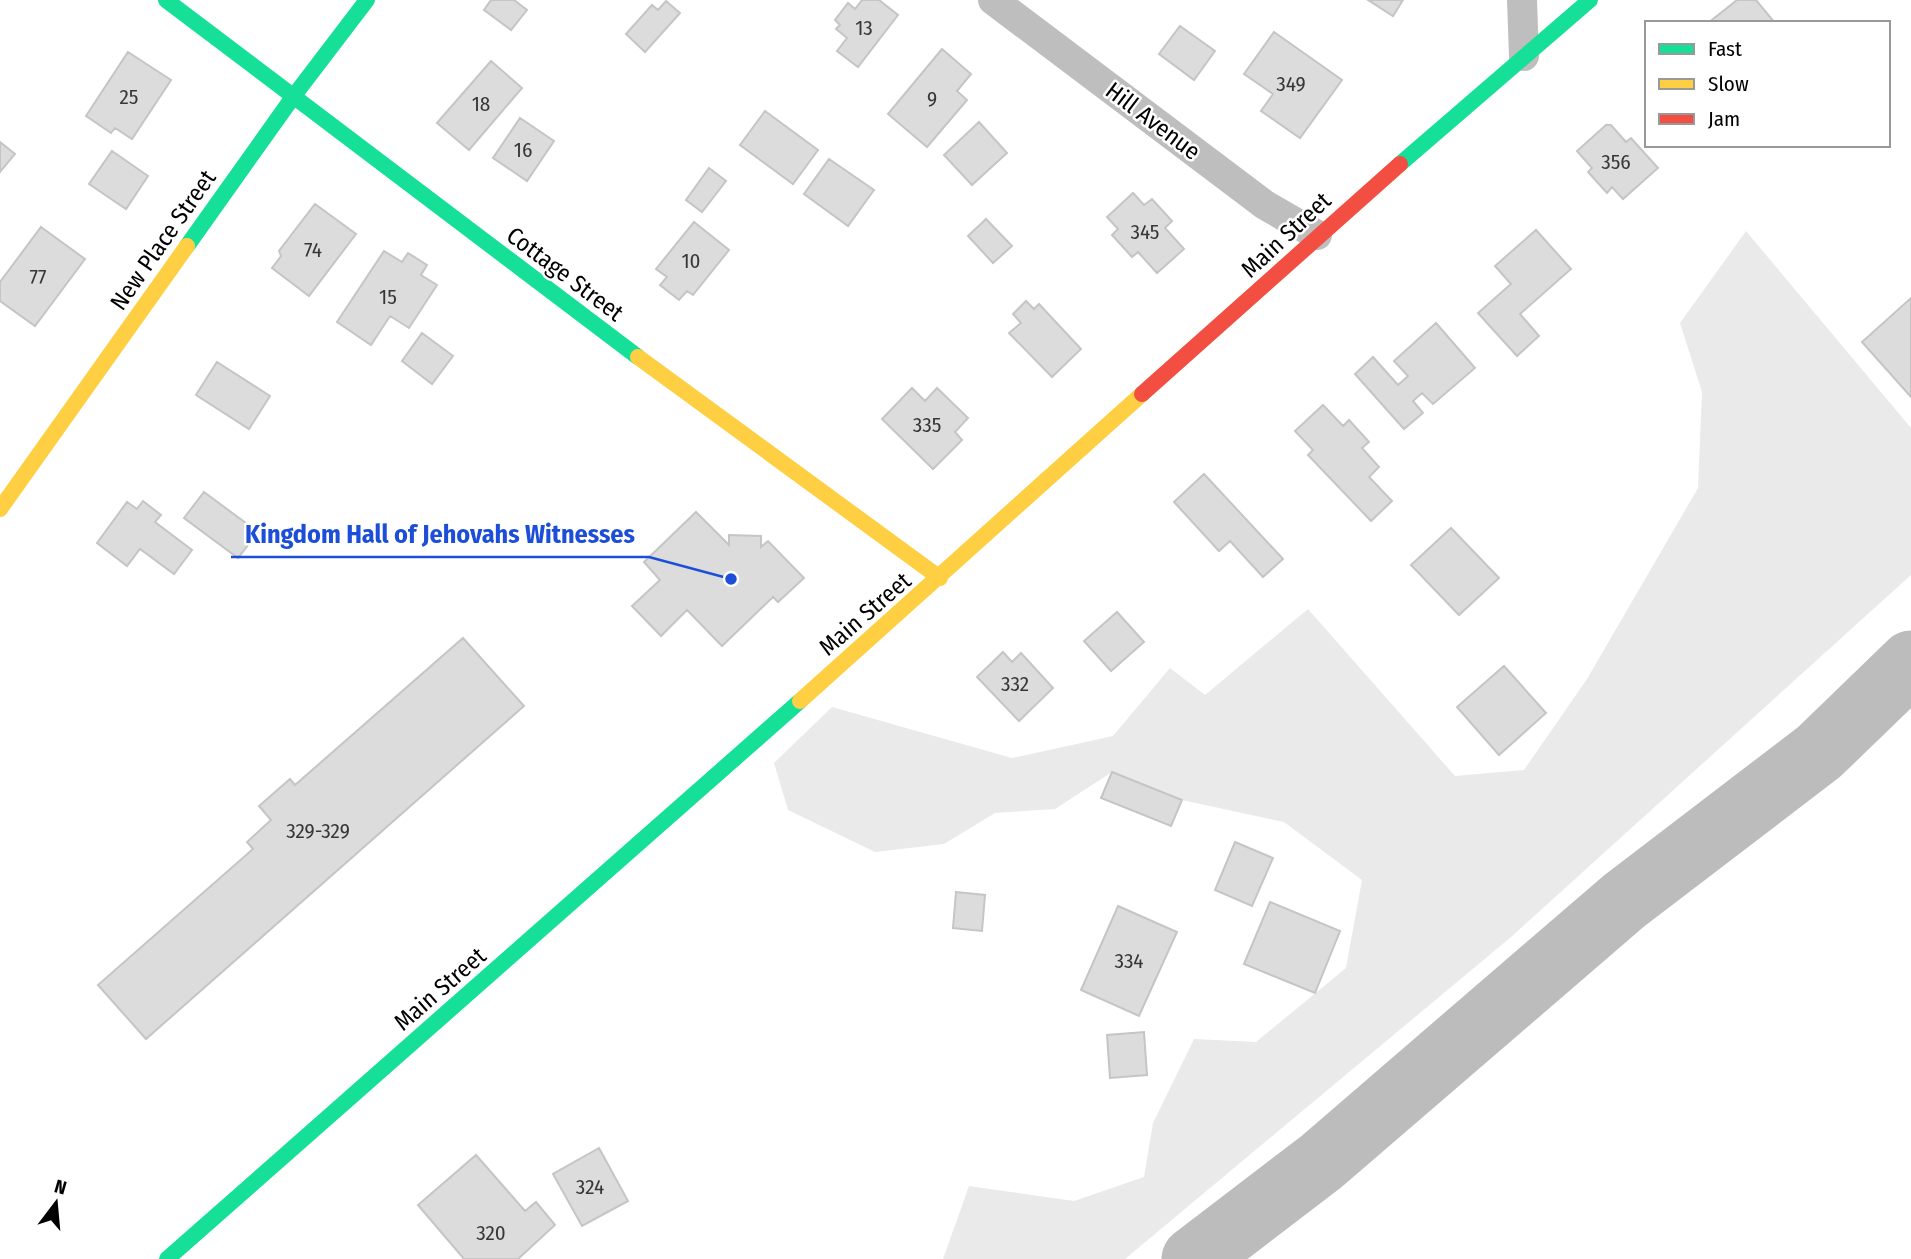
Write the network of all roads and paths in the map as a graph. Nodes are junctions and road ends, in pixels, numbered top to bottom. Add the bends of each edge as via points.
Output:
1 (166, 0) edge
2 (367, 0) edge
3 (993, 0) edge
4 (1522, 0) edge
5 (1590, 0) edge
6 (1524, 56) junction
7 (293, 97) junction
8 (1317, 235) junction
9 (0, 509) edge
10 (940, 578) junction
11 (167, 1259) edge

1 - 7 main road, Cottage Street
2 - 7 main road, New Place Street
3 - 8 street, Hill Avenue via 1265,205
4 - 6 street
5 - 6 main road, Main Street
6 - 8 main road, Main Street
7 - 9 main road, New Place Street
7 - 10 main road, Cottage Street
8 - 10 main road, Main Street
10 - 11 main road, Main Street

